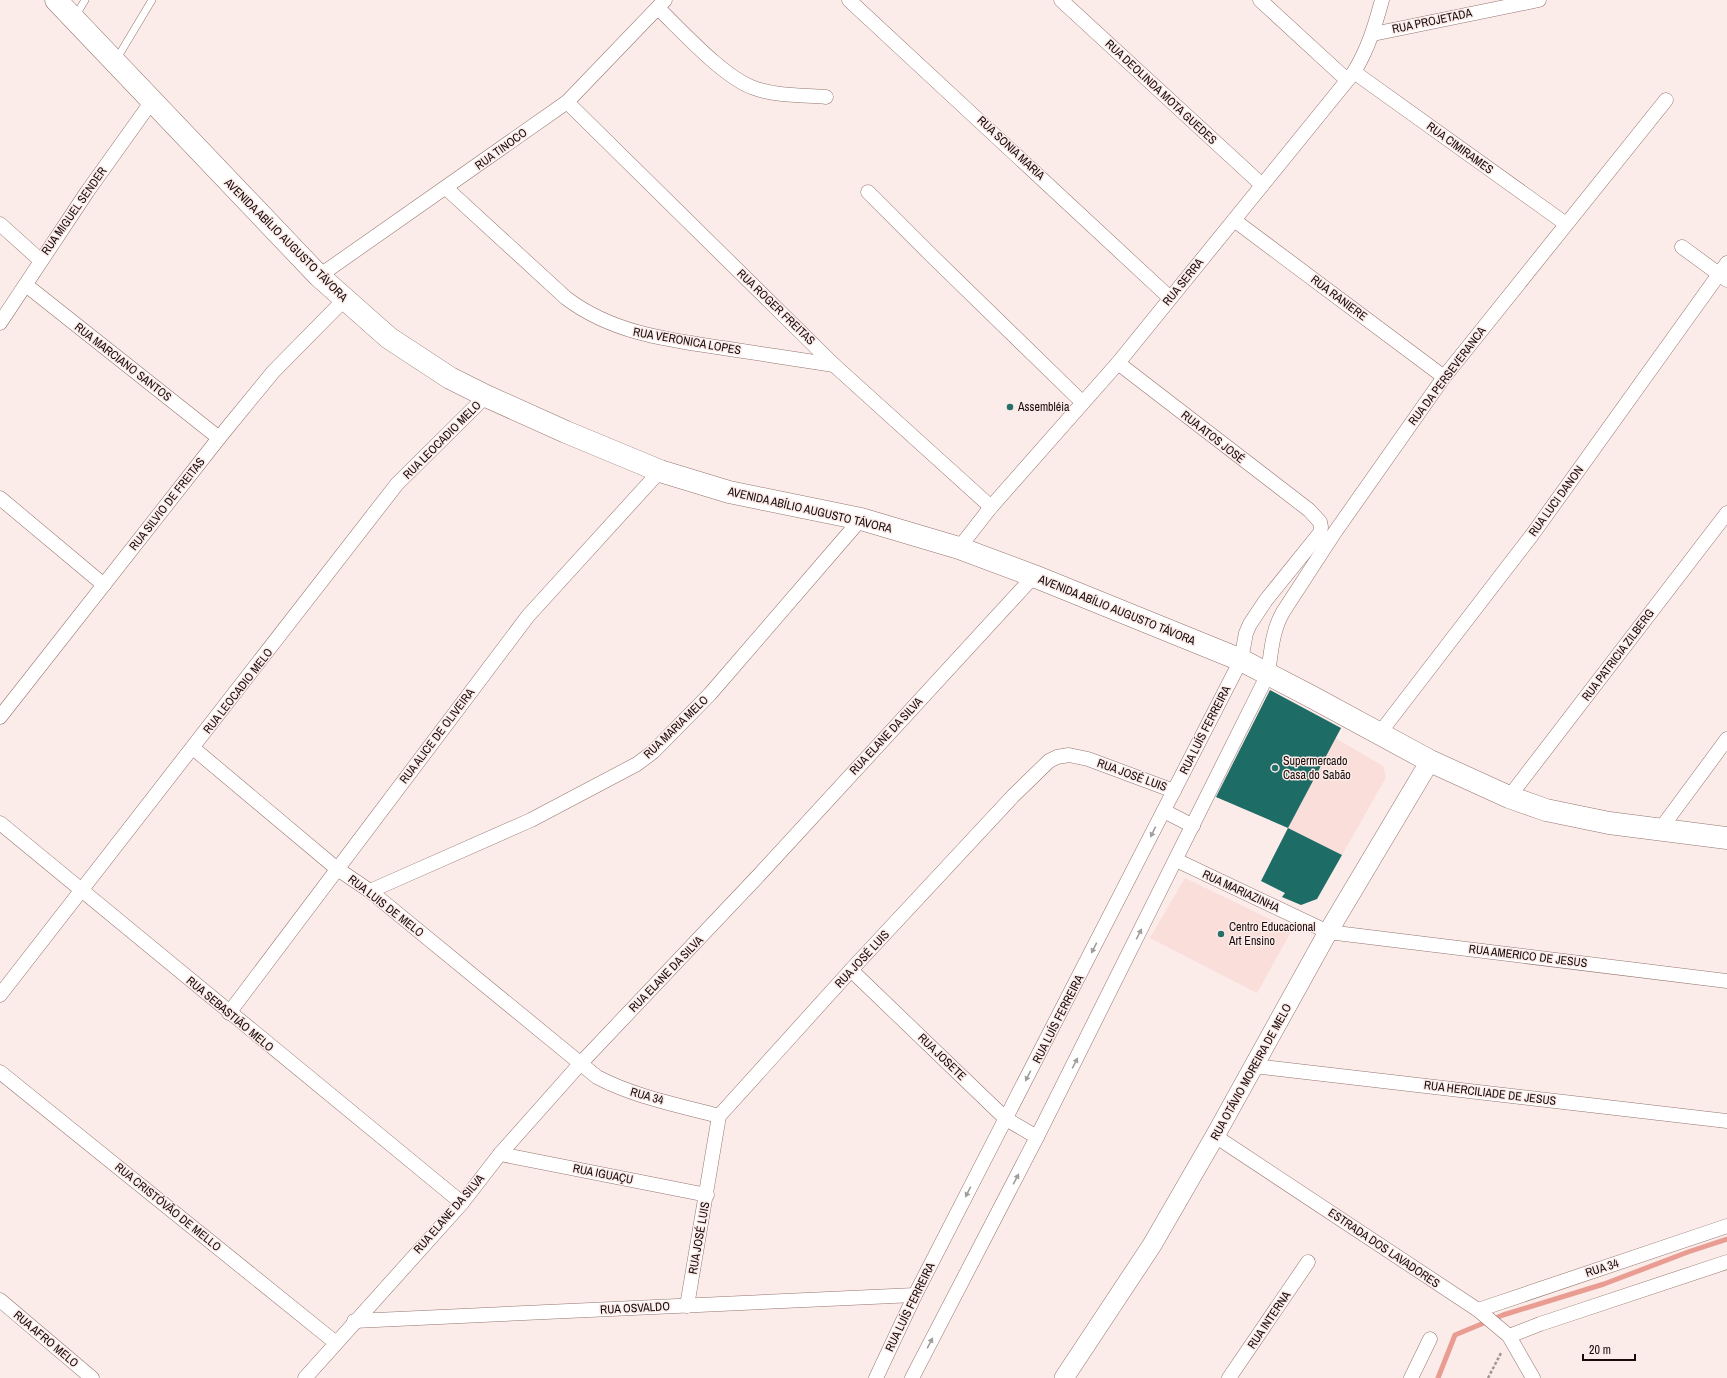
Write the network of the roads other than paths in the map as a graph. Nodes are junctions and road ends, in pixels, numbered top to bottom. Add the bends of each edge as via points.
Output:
1 (56, 0) edge
2 (86, 0) edge
3 (152, 0) edge
4 (849, 0) edge
5 (1061, 0) edge
6 (1260, 0) edge
7 (1382, 0) edge
8 (1539, 0) edge
9 (661, 4) edge
10 (74, 19) junction
11 (1373, 34) junction
12 (114, 62) junction
13 (1351, 76) junction
14 (826, 97) dead end
15 (1666, 100) dead end
16 (152, 101) junction
17 (566, 102) junction
18 (1262, 185) junction
19 (446, 188) junction
20 (868, 192) dead end
21 (1234, 220) junction
22 (0, 224) edge
23 (1566, 224) junction
24 (1682, 246) dead end
25 (40, 260) junction
26 (1724, 272) edge
27 (319, 276) junction
28 (26, 285) junction
29 (1170, 298) junction
30 (344, 300) junction
31 (0, 323) edge
32 (1118, 363) junction
33 (834, 365) junction
34 (1444, 377) junction
35 (486, 396) junction
36 (1082, 402) junction
37 (219, 438) junction
38 (660, 471) junction
39 (0, 498) edge
40 (991, 507) junction
41 (1727, 513) edge
42 (861, 519) junction
43 (959, 548) junction
44 (1034, 576) junction
45 (104, 585) junction
46 (1240, 660) junction
47 (1268, 674) junction
48 (0, 717) edge
49 (1379, 734) junction
50 (1727, 739) edge
51 (194, 748) junction
52 (1430, 761) junction
53 (1174, 791) junction
54 (1509, 797) junction
55 (1164, 811) junction
56 (0, 823) edge
57 (1193, 826) junction
58 (1659, 831) junction
59 (1727, 838) edge
60 (1176, 860) junction
61 (336, 868) junction
62 (82, 890) junction
63 (370, 891) junction
64 (1328, 932) junction
65 (851, 970) junction
66 (1727, 980) edge
67 (0, 995) edge
68 (229, 1013) junction
69 (580, 1064) junction
70 (1254, 1066) junction
71 (0, 1072) edge
72 (720, 1116) junction
73 (1006, 1118) junction
74 (1727, 1121) edge
75 (1215, 1136) junction
76 (1037, 1137) junction
77 (500, 1154) junction
78 (707, 1195) junction
79 (462, 1203) junction
80 (1727, 1226) edge
81 (1308, 1262) dead end
82 (1727, 1262) edge
83 (915, 1295) junction
84 (0, 1300) edge
85 (687, 1306) junction
86 (1481, 1314) junction
87 (354, 1321) junction
88 (1506, 1334) junction
89 (1430, 1339) dead end
90 (336, 1343) junction
91 (92, 1378) edge
92 (305, 1378) edge
93 (876, 1378) edge
94 (912, 1378) edge
95 (1064, 1378) edge
96 (1229, 1378) edge
97 (1411, 1378) edge
98 (1533, 1378) edge

1 - 10 main road, AVENIDA ABÍLIO AUGUSTO TÁVORA
2 - 10 lane
3 - 12 lane
4 - 29 street, RUA SONIA MARIA
5 - 18 street, RUA DEOLINDA MOTA GUEDES
6 - 13 street, RUA CIMIRAMES
7 - 11 street, RUA SERRA
8 - 11 street, RUA PROJETADA
9 - 14 street via 722,69 738,80 768,92
9 - 17 street, RUA TINOCO
10 - 12 main road, AVENIDA ABÍLIO AUGUSTO TÁVORA
11 - 13 street, RUA SERRA via 1364,56
12 - 16 main road, AVENIDA ABÍLIO AUGUSTO TÁVORA
13 - 18 street, RUA SERRA
13 - 23 street, RUA CIMIRAMES
15 - 23 street, RUA DA PERSEVERANCA
16 - 25 street, RUA MIGUEL SENDER
16 - 27 main road, AVENIDA ABÍLIO AUGUSTO TÁVORA
17 - 19 street, RUA TINOCO
17 - 33 street, RUA ROGER FREITAS
18 - 21 street, RUA SERRA
19 - 27 street, RUA TINOCO
19 - 33 street, RUA VERONICA LOPES via 566,298 597,318 617,327 673,341
20 - 36 street
21 - 29 street, RUA SERRA
21 - 34 street, RUA RANIERE
22 - 25 street
23 - 34 street, RUA DA PERSEVERANCA
24 - 26 street
25 - 28 street, RUA MIGUEL SENDER
26 - 49 street, RUA LUCI DANON via 1532,535
27 - 30 main road, AVENIDA ABÍLIO AUGUSTO TÁVORA
28 - 31 street, RUA MIGUEL SENDER
28 - 37 street, RUA MARCIANO SANTOS
29 - 32 street, RUA SERRA
30 - 35 main road, AVENIDA ABÍLIO AUGUSTO TÁVORA via 416,357
30 - 37 street, RUA SILVIO DE FREITAS via 274,372
32 - 36 street, RUA SERRA
32 - 46 street, RUA ATOS JOSÉ via 1308,510 1320,522 1320,533 1254,618 1246,633
33 - 40 street, RUA ROGER FREITAS
34 - 47 street, RUA DA PERSEVERANCA via 1335,532 1283,612 1272,645
35 - 38 main road, AVENIDA ABÍLIO AUGUSTO TÁVORA
35 - 51 street, RUA LEOCADIO MELO via 397,484
36 - 40 street, RUA SERRA
37 - 45 street, RUA SILVIO DE FREITAS
38 - 42 main road, AVENIDA ABÍLIO AUGUSTO TÁVORA via 729,492
38 - 61 street, RUA ALICE DE OLIVEIRA via 528,616
39 - 45 street
40 - 43 street, RUA SERRA
41 - 54 street, RUA PATRICIA ZILBERG
42 - 43 main road, AVENIDA ABÍLIO AUGUSTO TÁVORA
42 - 63 street, RUA MARIA MELO via 710,694 653,752 637,764 531,820
43 - 44 main road, AVENIDA ABÍLIO AUGUSTO TÁVORA
44 - 46 main road, AVENIDA ABÍLIO AUGUSTO TÁVORA
44 - 69 street, RUA ELANE DA SILVA via 760,874
45 - 48 street, RUA SILVIO DE FREITAS
46 - 47 main road, AVENIDA ABÍLIO AUGUSTO TÁVORA
46 - 53 street, RUA LUÍS FERREIRA
47 - 49 main road, AVENIDA ABÍLIO AUGUSTO TÁVORA
47 - 57 street
49 - 52 main road, AVENIDA ABÍLIO AUGUSTO TÁVORA
50 - 58 street
51 - 61 street, RUA LUIS DE MELO
51 - 62 street, RUA LEOCADIO MELO
52 - 54 main road, AVENIDA ABÍLIO AUGUSTO TÁVORA
52 - 64 street, RUA OTÁVIO MOREIRA DE MELO
53 - 55 street, RUA LUÍS FERREIRA
53 - 65 street, RUA JOSÉ LUIS via 1088,759 1069,755 1049,761 1013,796
54 - 58 main road, AVENIDA ABÍLIO AUGUSTO TÁVORA via 1546,810
55 - 57 street
55 -> 73 street, RUA LUÍS FERREIRA
56 - 62 street, RUA SEBASTIÃO MELO
57 - 60 street
58 - 59 main road, AVENIDA ABÍLIO AUGUSTO TÁVORA
60 - 64 street, RUA MARIAZINHA
76 -> 60 street
61 - 63 street, RUA LUIS DE MELO
61 - 68 street, RUA ALICE DE OLIVEIRA
62 - 67 street, RUA LEOCADIO MELO
62 - 68 street, RUA SEBASTIÃO MELO
63 - 69 street, RUA LUIS DE MELO
64 - 66 street, RUA AMERICO DE JESUS
64 - 70 street, RUA OTÁVIO MOREIRA DE MELO
65 - 72 street, RUA JOSÉ LUIS
65 - 73 street, RUA JOSETE
68 - 79 street, RUA SEBASTIÃO MELO
69 - 72 street, RUA 34 via 614,1086
69 - 77 street, RUA ELANE DA SILVA
70 - 74 street, RUA HERCILIADE DE JESUS
70 - 75 street, RUA OTÁVIO MOREIRA DE MELO
71 - 90 street, RUA CRISTÓVÃO DE MELLO
72 - 78 street, RUA JOSÉ LUIS
73 - 76 street, RUA JOSETE
73 -> 83 street, RUA LUÍS FERREIRA
75 - 86 street, ESTRADA DOS LAVADORES
75 - 95 street, RUA OTÁVIO MOREIRA DE MELO via 1152,1245
94 -> 76 street
77 - 78 street, RUA IGUAÇU
77 - 79 street, RUA ELANE DA SILVA
78 - 85 street, RUA JOSÉ LUIS
79 - 87 street, RUA ELANE DA SILVA
80 - 86 street, RUA 34
81 - 96 street, RUA INTERNA
82 - 88 street
83 - 85 street, RUA OSVALDO
83 - 93 street, RUA LUÍS FERREIRA
84 - 91 street, RUA AFRO MELO
85 - 87 street, RUA OSVALDO
86 - 88 street, ESTRADA DOS LAVADORES
87 - 90 street, RUA ELANE DA SILVA
88 - 98 street, ESTRADA DOS LAVADORES
89 - 97 street
90 - 92 street, RUA ELANE DA SILVA

